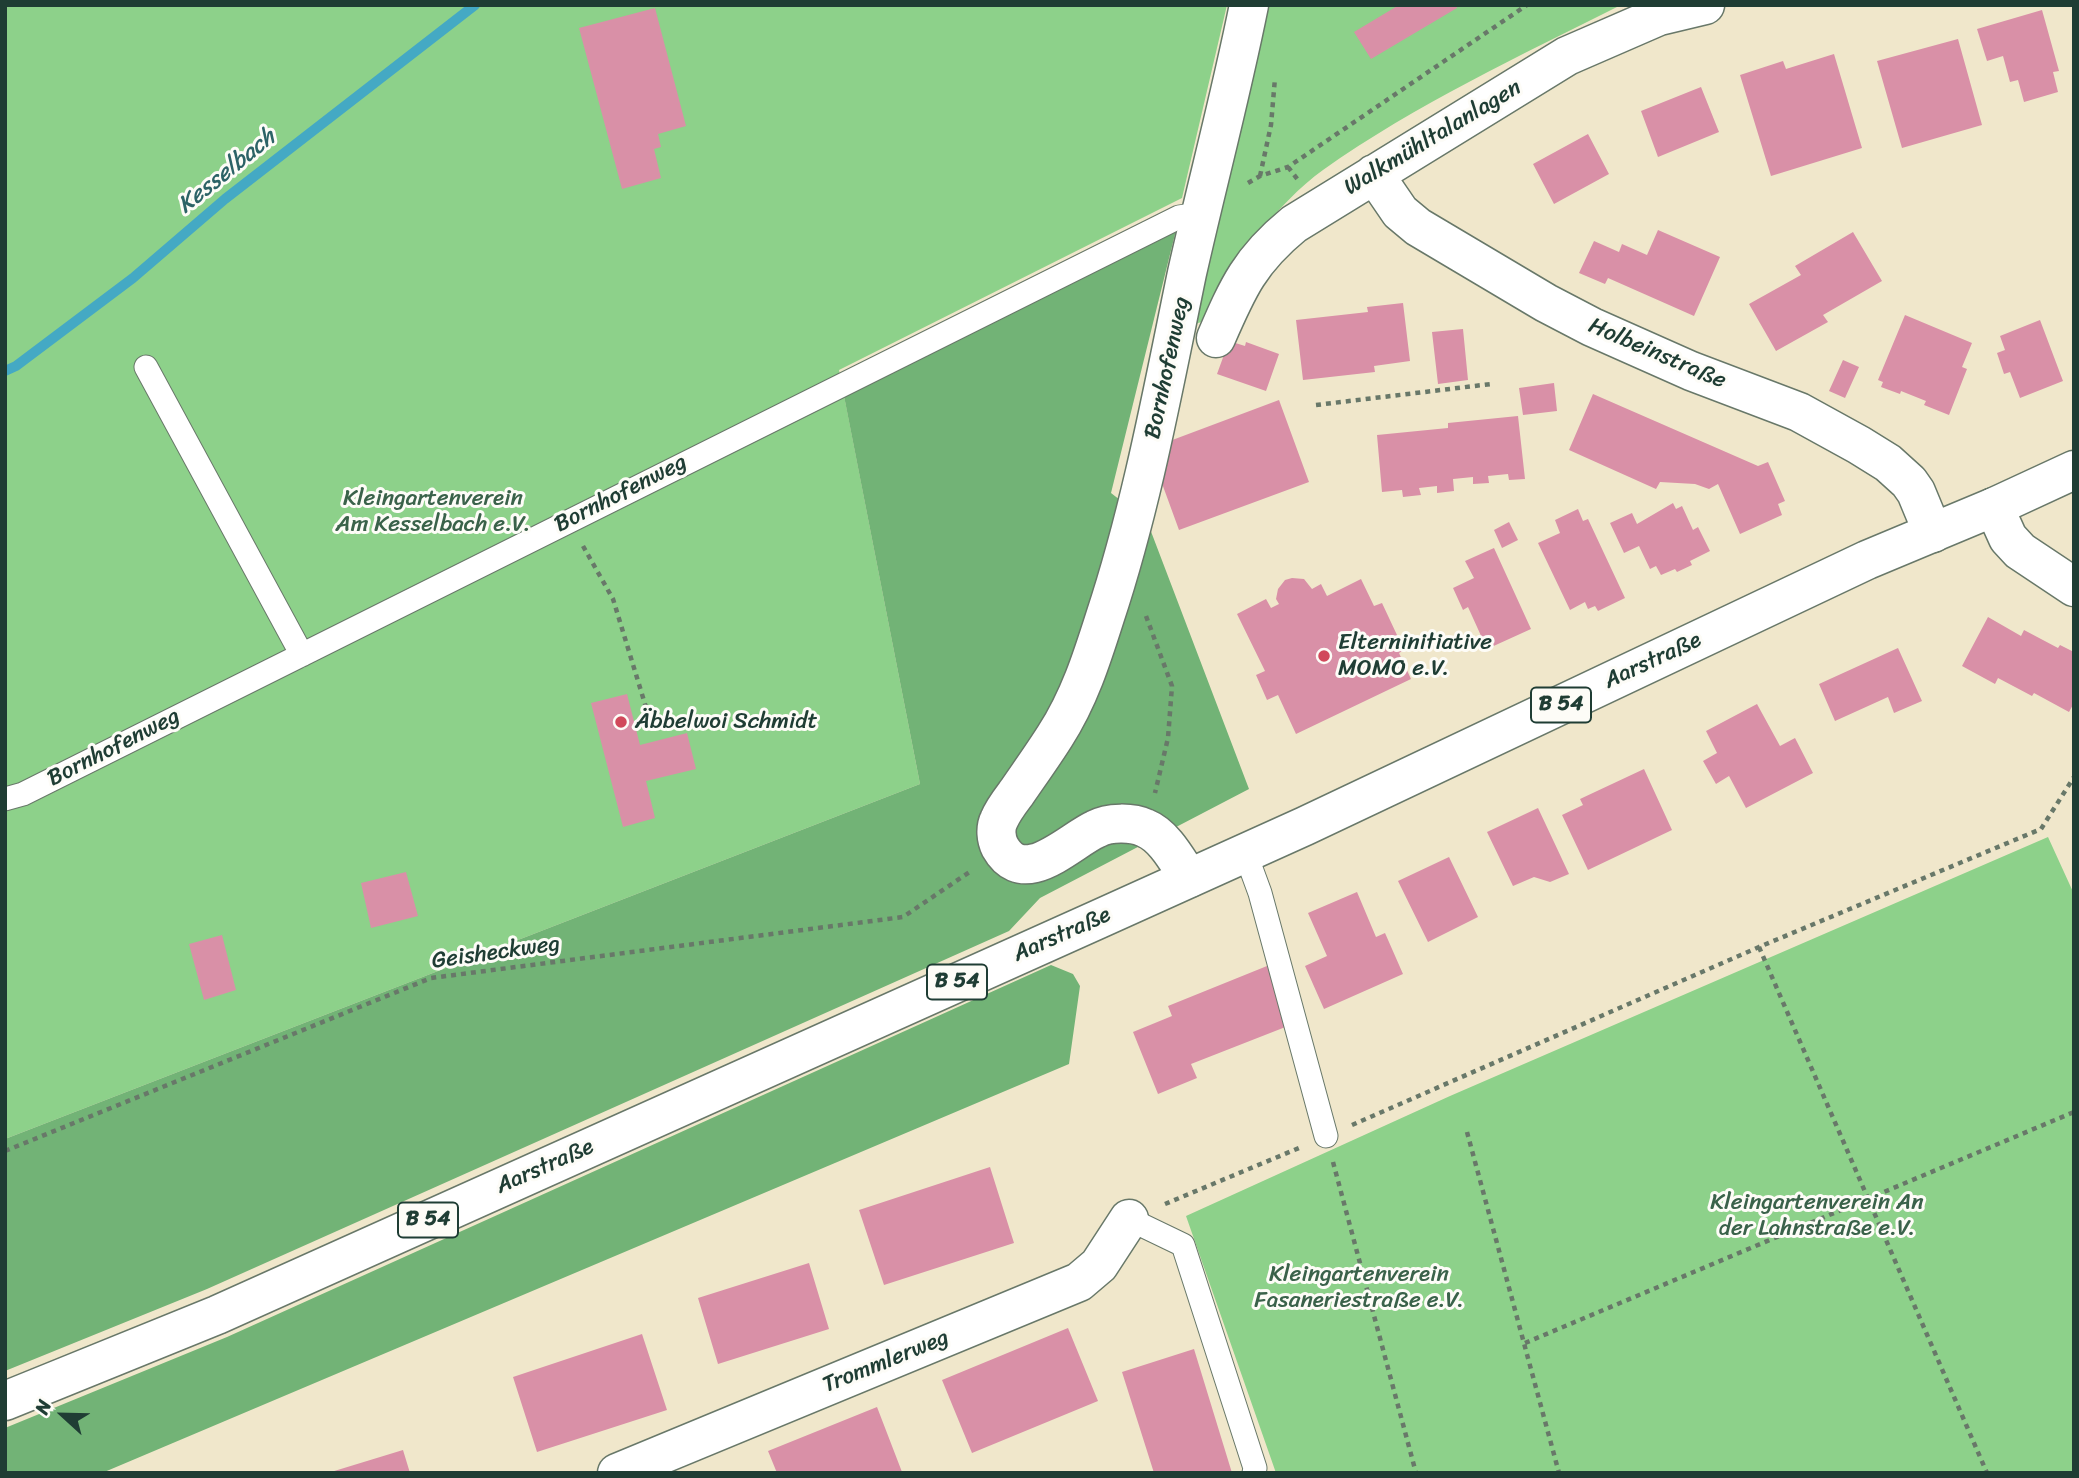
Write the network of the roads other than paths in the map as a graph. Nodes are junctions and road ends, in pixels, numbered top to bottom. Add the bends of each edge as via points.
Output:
1 (1249, 5) edge
2 (1705, 5) edge
3 (1374, 174) junction
4 (1200, 214) junction
5 (1216, 338) dead end
6 (146, 368) dead end
7 (2074, 470) edge
8 (1994, 507) junction
9 (1933, 533) junction
10 (2074, 587) edge
11 (302, 655) junction
12 (5, 799) edge
13 (1245, 852) junction
14 (1189, 878) junction
15 (1328, 1143) road end
16 (1129, 1219) joint
17 (5, 1401) edge
18 (617, 1473) edge
19 (1254, 1473) edge

1 - 4 street, Bornhofenweg
2 - 3 street, Walkmühltalanlagen via 1659,16 1567,56
3 - 5 street, Walkmühltalanlagen via 1294,224 1256,259
3 - 9 street, Holbeinstraße via 1400,212 1418,226 1570,316 1691,371 1799,412 1878,457 1909,482
4 - 11 lane, Bornhofenweg via 1179,217
4 - 14 street, Bornhofenweg via 1125,558 1085,678 1057,733 999,819 997,835 1001,850 1030,865 1098,828 1121,824 1147,828 1167,846
6 - 11 lane
7 - 8 street, Aarstraße / B 54
8 - 9 street, Aarstraße / B 54
8 - 10 street via 2008,538 2020,551
9 - 13 street, Aarstraße / B 54
11 - 12 lane, Bornhofenweg
13 - 14 street, Aarstraße / B 54
13 - 15 lane
14 - 17 street, Aarstraße / B 54 via 217,1315
16 - 18 street, Trommlerweg via 1099,1265 1079,1282
16 - 19 lane via 1182,1245

